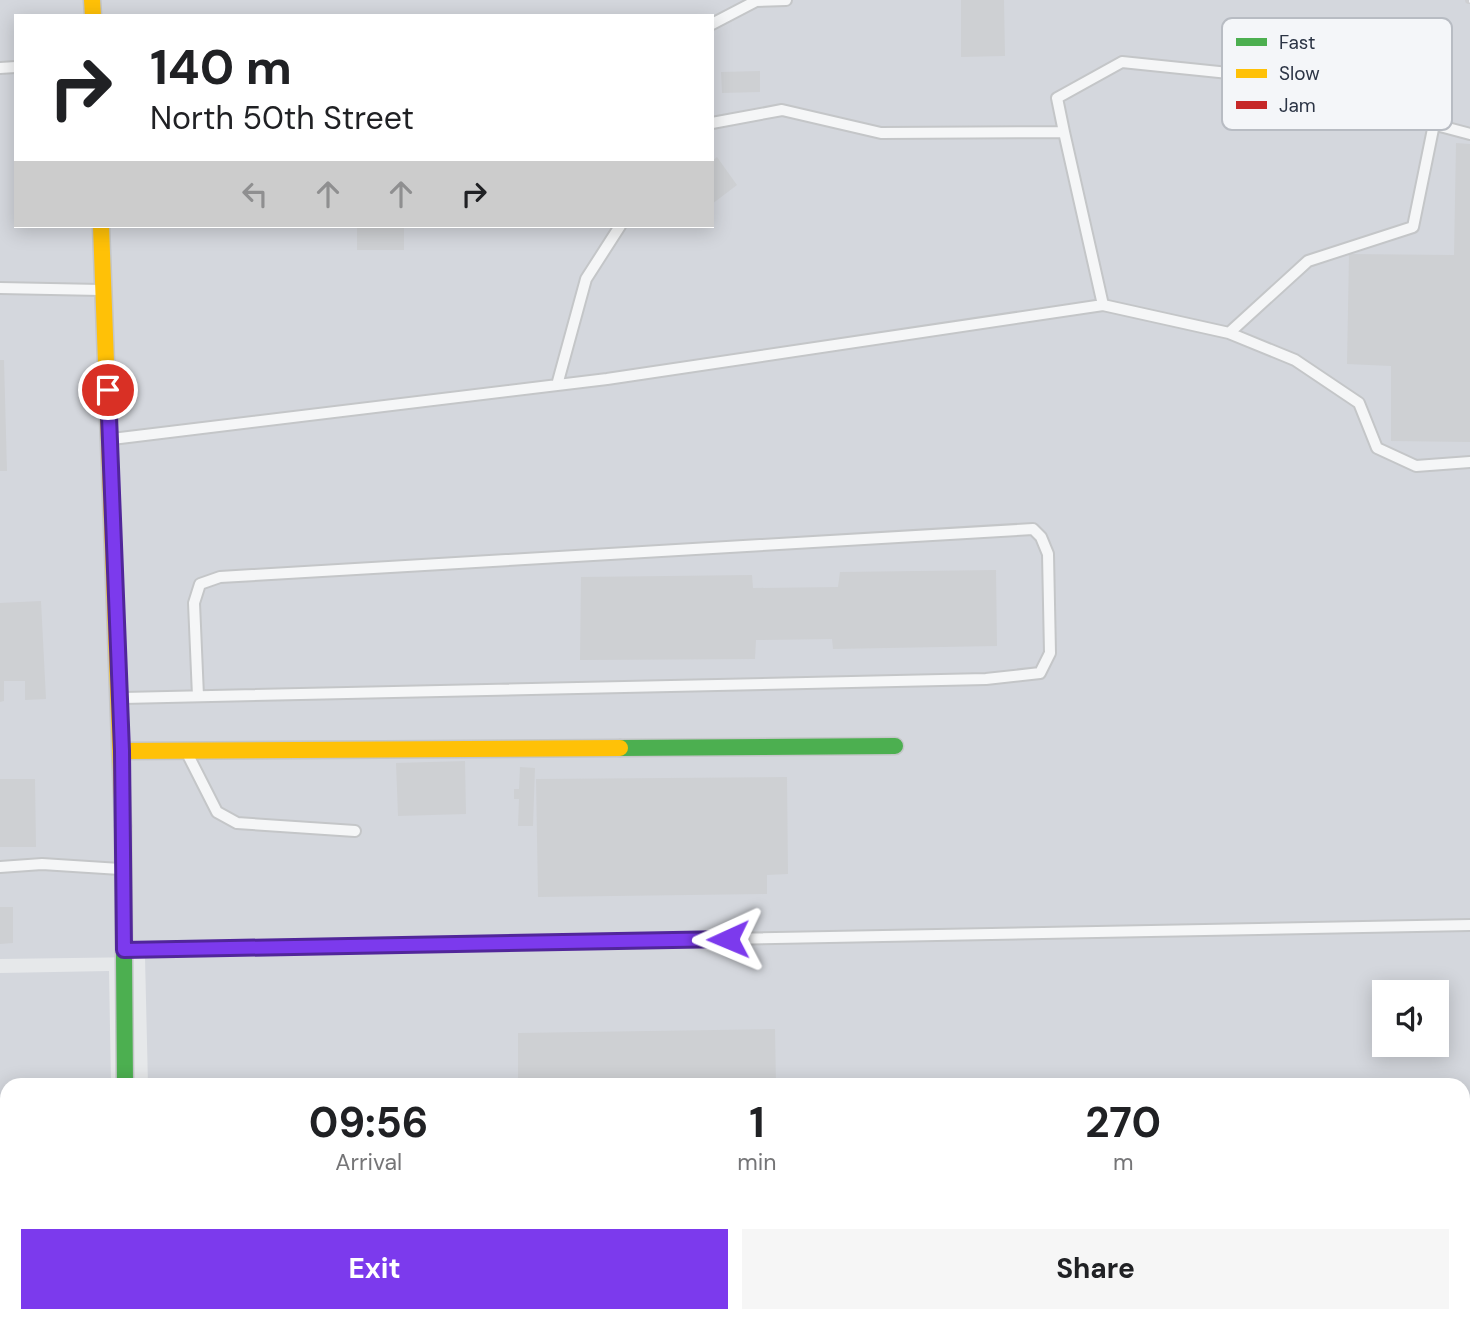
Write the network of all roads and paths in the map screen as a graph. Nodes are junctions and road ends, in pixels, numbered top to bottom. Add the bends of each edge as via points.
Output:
1 (786, 0) edge
2 (714, 23) edge
3 (1222, 72) edge
4 (714, 123) edge
5 (1452, 129) edge
6 (1433, 130) edge
7 (1064, 132) junction
8 (1470, 134) edge
9 (101, 228) edge
10 (619, 228) edge
11 (0, 288) edge
12 (103, 290) junction
13 (1103, 305) junction
14 (1229, 333) junction
15 (557, 385) junction
16 (110, 440) junction
17 (1470, 462) edge
18 (198, 696) junction
19 (120, 698) junction
20 (895, 746) dead end
21 (122, 751) junction
22 (186, 751) junction
23 (355, 831) dead end
24 (0, 867) edge
25 (123, 869) junction
26 (1470, 925) edge
27 (124, 950) junction
28 (125, 1078) edge

1 - 2 lane via 756,1
3 - 7 lane via 1122,62 1057,98
4 - 7 lane via 782,110 881,133
5 - 8 lane
6 - 14 lane via 1413,227 1308,261
7 - 13 lane
9 - 12 street
10 - 15 lane via 586,279
11 - 12 lane
12 - 16 street
13 - 14 lane
13 - 15 lane
14 - 17 lane via 1295,360 1359,403 1377,448 1416,466
15 - 16 lane
16 - 19 street
18 - 18 lane via 986,679 1040,673 1050,653 1048,554 1033,529 220,577 200,584 194,603
18 - 19 lane
19 - 21 street
20 - 22 street
21 - 22 street
21 - 25 street
22 - 23 lane via 217,812 237,823
24 - 25 lane via 42,864
25 - 27 street
26 - 27 lane
27 - 28 street

